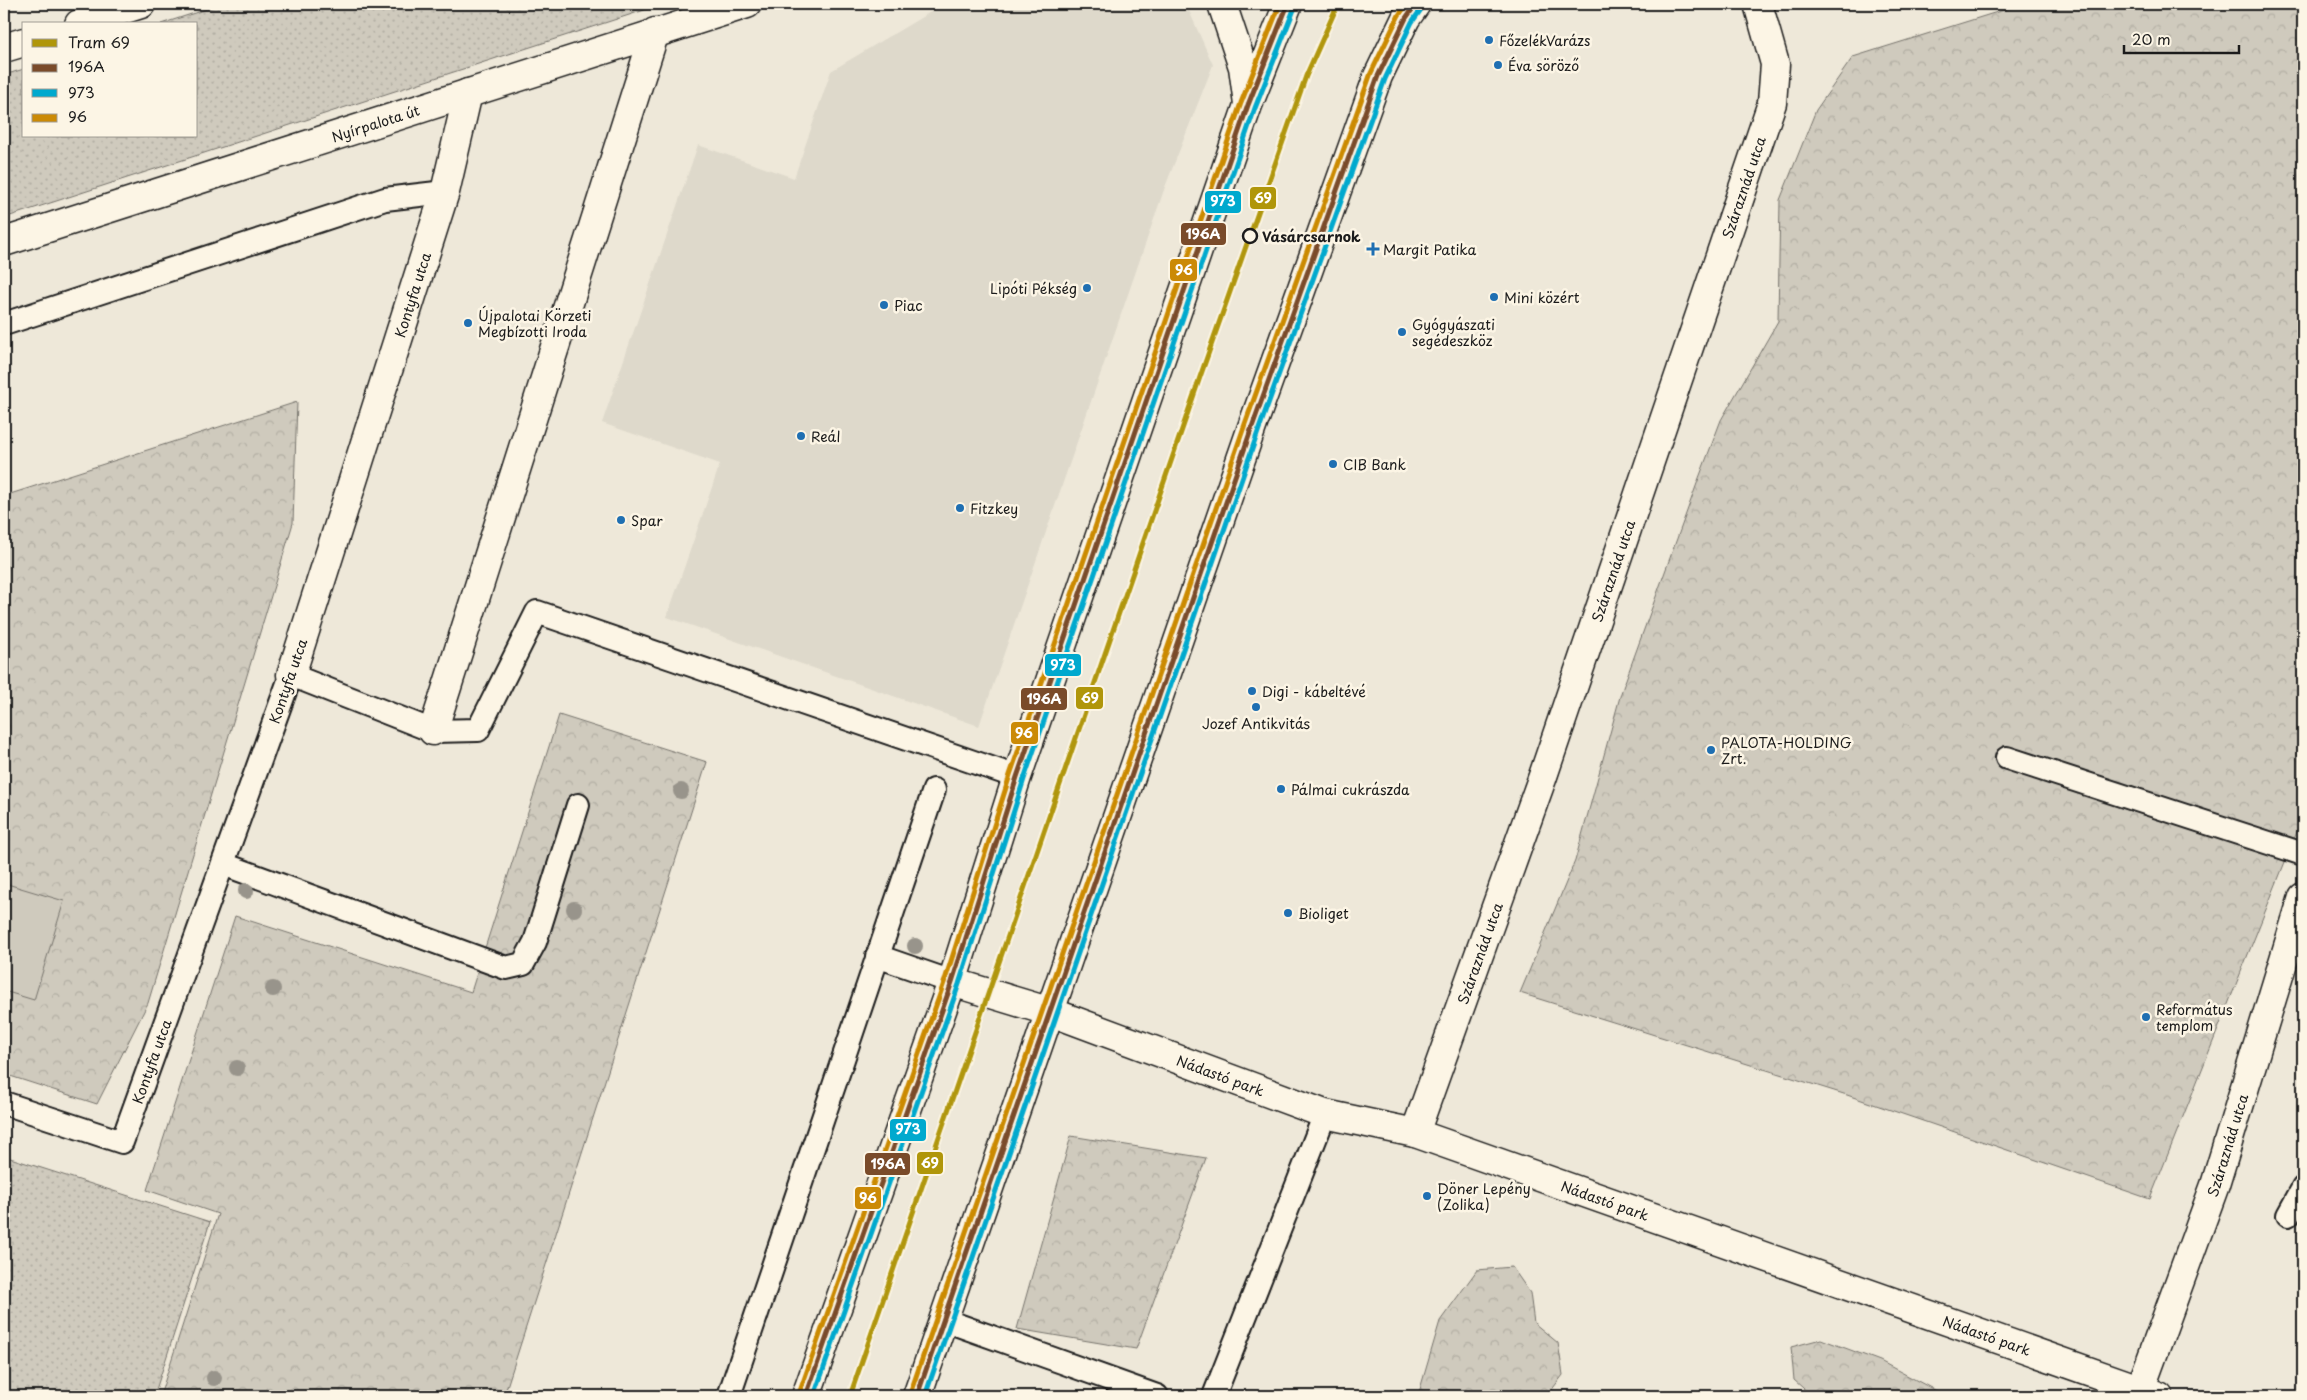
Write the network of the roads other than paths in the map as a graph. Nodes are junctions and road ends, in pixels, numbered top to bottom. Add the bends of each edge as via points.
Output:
1 (141, 4) edge
2 (747, 4) edge
3 (1222, 4) edge
4 (1288, 4) edge
5 (1416, 4) edge
6 (1758, 4) edge
7 (86, 22) edge
8 (655, 32) junction
9 (22, 43) edge
10 (4, 48) edge
11 (468, 93) junction
12 (1248, 105) junction
13 (445, 192) junction
14 (4, 242) edge
15 (4, 324) edge
16 (291, 675) junction
17 (433, 731) junction
18 (2007, 758) dead end
19 (1017, 777) junction
20 (934, 790) dead end
21 (578, 805) dead end
22 (2303, 854) edge
23 (223, 864) junction
24 (2303, 897) edge
25 (877, 956) junction
26 (952, 982) junction
27 (1051, 1012) junction
28 (4, 1103) edge
29 (1325, 1114) junction
30 (1415, 1133) junction
31 (2303, 1188) edge
32 (2288, 1215) dead end
33 (944, 1320) junction
34 (2150, 1393) edge
35 (729, 1396) edge
36 (806, 1396) edge
37 (917, 1396) edge
38 (1157, 1396) edge
39 (1214, 1396) edge

1 - 7 street
2 - 8 street, Nyírpalota út
3 - 12 street via 1243,67
4 - 12 street
5 - 27 street via 1378,76 1252,427
6 - 30 street, Száraznád utca via 1775,64 1772,103 1543,776
8 - 11 street, Nyírpalota út
8 - 17 street
9 - 10 street
11 - 13 street, Kontyfa utca
11 - 14 street, Nyírpalota út
12 - 19 street
13 - 15 lane via 385,199
13 - 16 street, Kontyfa utca
16 - 17 lane
16 - 23 lane, Kontyfa utca
17 - 19 lane via 478,730 537,612
18 - 22 lane
19 - 26 street
20 - 25 lane
21 - 23 lane via 535,942 523,964 506,968
23 - 28 lane, Kontyfa utca via 122,1142
24 - 34 street, Száraznád utca
25 - 26 lane
25 - 35 lane
26 - 27 street, Nádastó park
26 - 36 street
27 - 29 street, Nádastó park
27 - 33 street
29 - 30 street, Nádastó park
29 - 39 lane
30 - 34 street, Nádastó park
31 - 32 lane
33 - 37 street
33 - 38 lane

